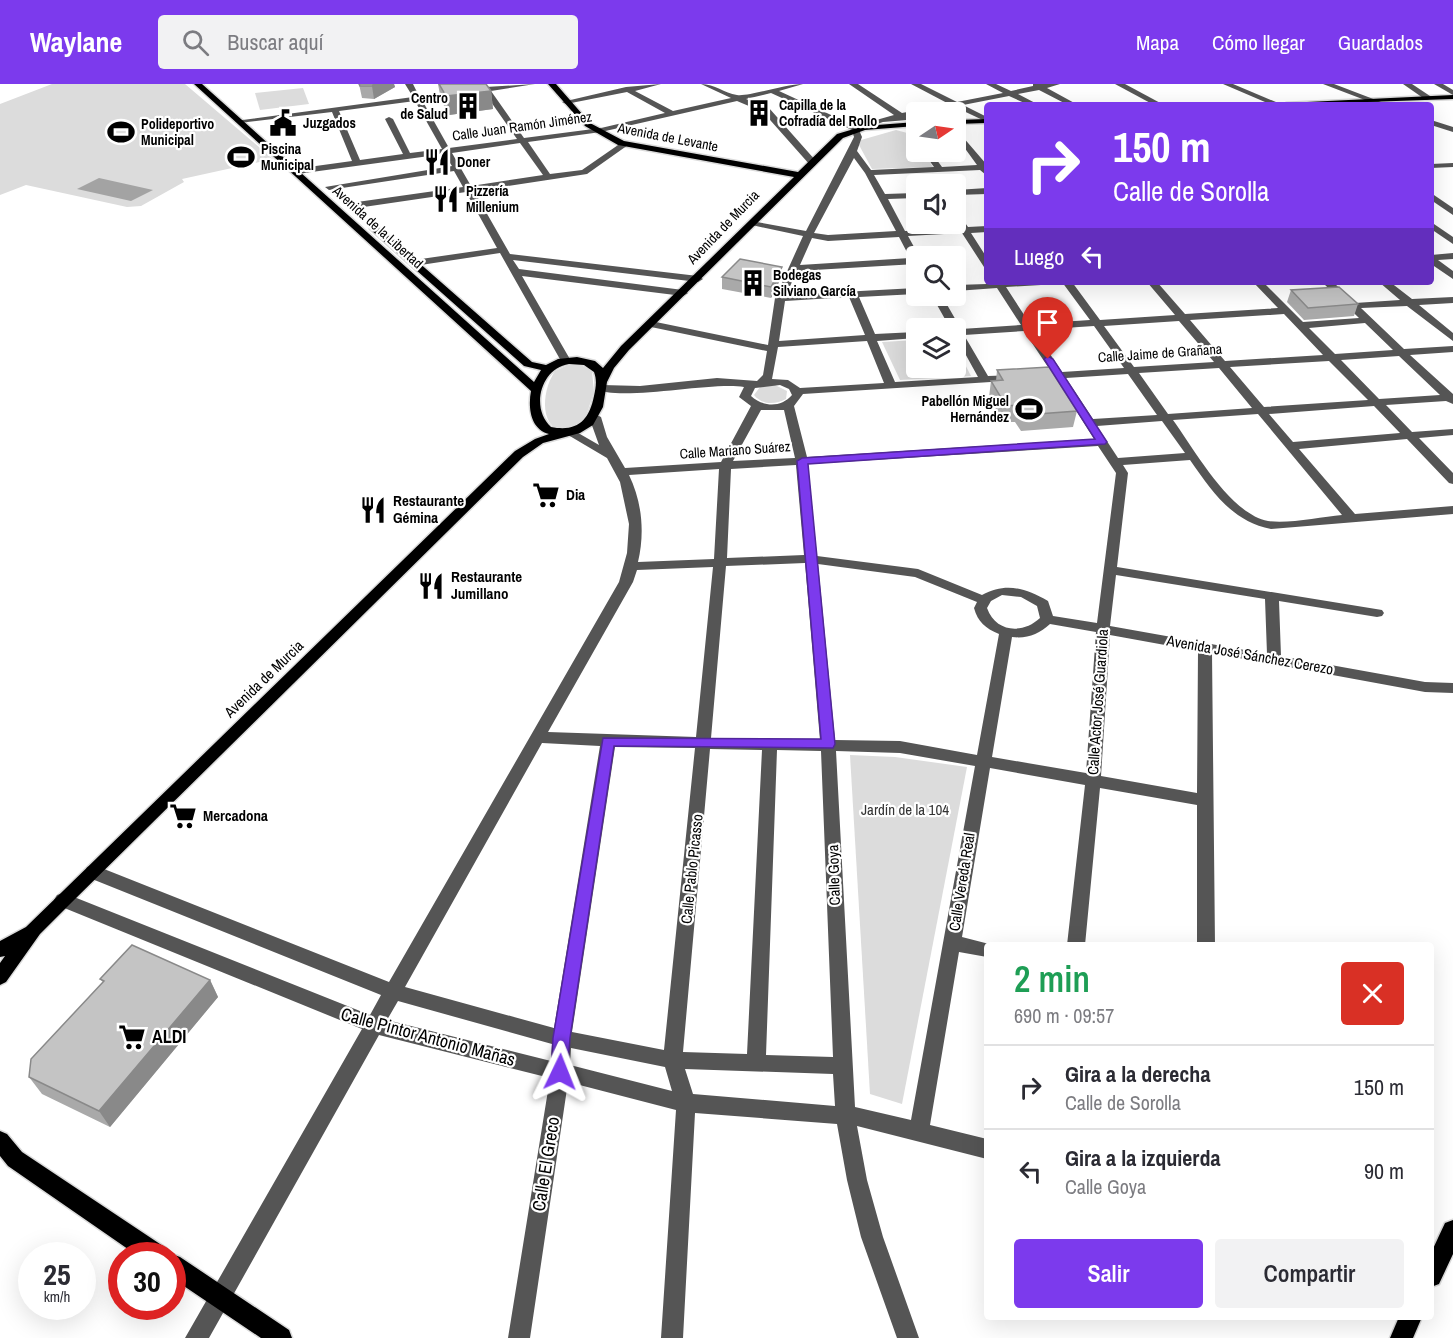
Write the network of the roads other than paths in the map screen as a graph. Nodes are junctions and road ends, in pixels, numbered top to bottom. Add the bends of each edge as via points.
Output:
1 (198, 84) edge
2 (211, 84) edge
3 (410, 84) edge
4 (531, 84) edge
5 (552, 84) edge
6 (618, 84) edge
7 (657, 84) edge
8 (705, 84) edge
9 (759, 84) edge
10 (799, 84) edge
11 (853, 84) edge
12 (915, 84) edge
13 (990, 84) edge
14 (1056, 84) edge
15 (1119, 84) edge
16 (1227, 84) edge
17 (1327, 84) edge
18 (1407, 84) edge
19 (1438, 84) edge
20 (1037, 86) edge
21 (486, 89) junction
22 (628, 90) junction
23 (772, 90) junction
24 (1010, 93) junction
25 (1453, 95) edge
26 (417, 98) junction
27 (737, 98) junction
28 (1429, 98) junction
29 (1373, 101) junction
30 (566, 102) junction
31 (953, 102) edge
32 (966, 102) edge
33 (1029, 102) edge
34 (1068, 102) edge
35 (1154, 102) edge
36 (1272, 102) edge
37 (1351, 102) edge
38 (1376, 102) edge
39 (334, 108) junction
40 (966, 109) edge
41 (671, 113) junction
42 (906, 115) edge
43 (901, 116) junction
44 (984, 118) edge
45 (389, 119) dead end
46 (244, 120) junction
47 (906, 120) edge
48 (984, 120) edge
49 (966, 121) edge
50 (1434, 123) edge
51 (906, 125) edge
52 (855, 129) junction
53 (1453, 130) edge
54 (593, 131) junction
55 (523, 140) junction
56 (966, 144) edge
57 (624, 145) junction
58 (448, 150) junction
59 (854, 151) junction
60 (406, 155) junction
61 (387, 158) junction
62 (357, 162) junction
63 (934, 162) edge
64 (813, 163) junction
65 (1453, 165) edge
66 (1434, 166) edge
67 (458, 168) junction
68 (984, 168) edge
69 (309, 169) junction
70 (939, 169) junction
71 (984, 169) edge
72 (297, 171) junction
73 (869, 173) junction
74 (800, 175) junction
75 (397, 177) junction
76 (548, 177) junction
77 (469, 188) junction
78 (984, 191) edge
79 (966, 192) edge
80 (906, 196) edge
81 (406, 197) junction
82 (882, 197) junction
83 (1453, 202) edge
84 (346, 203) junction
85 (1436, 203) edge
86 (1453, 212) edge
87 (751, 224) junction
88 (1434, 227) edge
89 (984, 229) edge
90 (966, 230) edge
91 (966, 232) edge
92 (809, 234) junction
93 (902, 234) junction
94 (906, 234) edge
95 (1453, 241) edge
96 (908, 246) edge
97 (506, 253) junction
98 (1453, 256) edge
99 (1434, 258) edge
100 (984, 260) edge
101 (1434, 260) edge
102 (906, 261) edge
103 (414, 263) junction
104 (793, 268) junction
105 (516, 272) junction
106 (1453, 276) edge
107 (698, 279) junction
108 (984, 285) edge
109 (1000, 285) edge
110 (1068, 285) edge
111 (1155, 285) edge
112 (1262, 285) edge
113 (1328, 285) edge
114 (1388, 285) edge
115 (966, 287) edge
116 (906, 292) edge
117 (683, 293) junction
118 (853, 295) junction
119 (780, 298) junction
120 (1453, 300) edge
121 (1409, 303) junction
122 (1353, 306) junction
123 (1286, 311) junction
124 (1182, 317) junction
125 (1368, 320) junction
126 (1097, 323) junction
127 (651, 324) junction
128 (1300, 325) junction
129 (1028, 328) junction
130 (966, 330) edge
131 (906, 336) edge
132 (870, 338) junction
133 (1453, 338) edge
134 (774, 347) junction
135 (966, 347) edge
136 (1453, 349) edge
137 (623, 351) junction
138 (1401, 352) junction
139 (1333, 357) junction
140 (566, 361) junction
141 (584, 361) junction
142 (1221, 364) junction
143 (549, 369) junction
144 (1132, 370) junction
145 (1059, 375) junction
146 (985, 380) junction
147 (757, 383) junction
148 (602, 385) junction
149 (891, 385) junction
150 (537, 391) junction
151 (797, 391) junction
152 (1452, 398) edge
153 (1378, 401) junction
154 (788, 405) junction
155 (757, 406) junction
156 (1261, 411) junction
157 (536, 416) junction
158 (595, 417) junction
159 (1164, 418) junction
160 (1090, 423) junction
161 (567, 432) junction
162 (1453, 432) edge
163 (1410, 435) junction
164 (1102, 442) junction
165 (1291, 446) junction
166 (519, 454) junction
167 (1192, 456) junction
168 (802, 461) junction
169 (1115, 462) junction
170 (618, 465) junction
171 (725, 466) junction
172 (1453, 480) edge
173 (1453, 510) edge
174 (1352, 519) junction
175 (811, 559) junction
176 (720, 562) junction
177 (632, 566) junction
178 (1110, 570) junction
179 (1272, 596) junction
180 (983, 600) junction
181 (1377, 613) dead end
182 (1047, 620) junction
183 (1103, 629) junction
184 (1006, 632) junction
185 (1205, 647) junction
186 (1274, 660) junction
187 (1453, 688) edge
188 (536, 737) junction
189 (608, 741) junction
190 (704, 742) junction
191 (770, 743) junction
192 (828, 744) junction
193 (982, 760) junction
194 (1093, 780) junction
195 (1206, 800) junction
196 (93, 872) junction
197 (63, 900) junction
198 (34, 929) junction
199 (1076, 942) edge
200 (1206, 942) edge
201 (952, 943) junction
202 (984, 949) edge
203 (0, 950) edge
204 (0, 977) edge
205 (393, 992) junction
206 (373, 1025) junction
207 (562, 1038) junction
208 (673, 1060) junction
209 (756, 1063) junction
210 (841, 1066) junction
211 (560, 1072) junction
212 (686, 1103) junction
213 (845, 1115) junction
214 (919, 1131) junction
215 (0, 1141) edge
216 (984, 1148) edge
217 (7, 1157) edge
218 (1453, 1231) edge
219 (138, 1242) edge
220 (1434, 1270) edge
221 (186, 1274) edge
222 (219, 1296) junction
223 (1410, 1320) edge
224 (196, 1338) edge
225 (281, 1338) edge
226 (519, 1338) edge
227 (672, 1338) edge
228 (908, 1338) edge
229 (1401, 1338) edge

1 - 46 main road, Avenida de la Libertad
2 - 46 main road
3 - 26 street
4 - 21 street
5 - 30 main road, Avenida de Levante
6 - 22 street
7 - 22 street
8 - 27 street
9 - 23 street
10 - 23 street, Calle Juan Ramón Jiménez
11 - 43 street
12 - 31 street
13 - 24 street
14 - 20 street
15 - 35 street
16 - 36 street
17 - 29 street
18 - 28 street
19 - 25 street
20 - 24 street
20 - 34 street
21 - 26 street
21 - 55 street
22 - 30 street
22 - 41 street
23 - 27 street, Calle Juan Ramón Jiménez
23 - 52 street
24 - 32 street
24 - 33 street
25 - 28 main road
26 - 39 street
26 - 58 street
27 - 41 street, Calle Juan Ramón Jiménez
27 - 64 street via 766,110
28 - 29 main road
29 - 37 main road
29 - 38 street
30 - 54 main road, Avenida de Levante
39 - 46 street
39 - 62 street
40 - 44 street
41 - 54 street, Calle Juan Ramón Jiménez
42 - 43 street
43 - 47 street
43 - 52 street
45 - 60 street
46 - 69 main road
46 - 72 main road, Avenida de la Libertad
48 - 49 main road
50 - 53 street
51 - 52 main road
52 - 59 street via 858,137
52 - 64 main road, Avenida de Murcia via 840,136
54 - 55 street, Calle Juan Ramón Jiménez
54 - 57 main road, Avenida de Levante
55 - 58 street, Calle Juan Ramón Jiménez
55 - 76 street
56 - 68 street
57 - 74 main road, Avenida de Levante
57 - 76 street via 584,172
58 - 60 street, Calle Juan Ramón Jiménez
58 - 67 street
59 - 73 street
59 - 92 street
60 - 61 street, Calle Juan Ramón Jiménez
61 - 62 street, Calle Juan Ramón Jiménez
61 - 75 street
62 - 69 street, Calle Juan Ramón Jiménez
63 - 70 street
64 - 74 main road, Avenida de Murcia
65 - 66 street
67 - 75 street
67 - 77 street
69 - 72 street, Calle Juan Ramón Jiménez
69 - 84 main road
70 - 71 street
70 - 73 street via 928,174
72 - 150 main road, Avenida de la Libertad
73 - 82 street
74 - 87 main road, Avenida de Murcia
75 - 81 street
75 - 84 street
76 - 77 street
77 - 81 street
77 - 97 street
78 - 79 street
80 - 82 street
81 - 84 street
82 - 93 street
83 - 85 street
84 - 103 main road
85 - 86 street
87 - 92 street
87 - 107 main road, Avenida de Murcia
88 - 95 street
89 - 90 street
91 - 100 street
92 - 93 street via 828,238
92 - 104 street
93 - 94 street
93 - 96 street
97 - 103 street
97 - 105 street
97 - 107 street
98 - 99 street
101 - 106 street
102 - 104 street
103 - 143 main road via 528,363
104 - 119 street
105 - 117 street
105 - 140 street
107 - 117 main road, Avenida de Murcia
108 - 115 street
109 - 129 street
110 - 126 street
111 - 124 street
112 - 123 street via 1279,297
113 - 122 street via 1333,294
114 - 121 street
116 - 118 street
117 - 127 main road, Avenida de Murcia
118 - 119 street
118 - 132 street
119 - 134 street
120 - 121 street
121 - 122 street
121 - 133 street
122 - 125 street
123 - 124 street
123 - 128 street
124 - 126 street
124 - 142 street
125 - 128 street
125 - 138 street
126 - 129 street
126 - 144 street
127 - 134 street
127 - 137 main road, Avenida de Murcia
128 - 139 street
129 - 130 street
129 - 145 street
131 - 132 street
132 - 134 street
132 - 149 street
134 - 147 street via 768,376
135 - 146 street
136 - 138 street, Calle Jaime de Grañana
137 - 141 main road
137 - 148 main road
138 - 139 street, Calle Jaime de Grañana
138 - 152 street
139 - 142 street, Calle Jaime de Grañana
139 - 153 street
140 - 141 main road
140 - 143 main road
141 - 148 main road via 597,367
142 - 144 street, Calle Jaime de Grañana
142 - 156 street
143 - 150 main road
144 - 145 street, Calle Jaime de Grañana
144 - 159 street
145 - 146 street, Calle Jaime de Grañana
145 - 160 street
146 - 149 street, Calle Jaime de Grañana
147 - 148 street via 731,381 631,391
147 - 151 street via 783,382
147 - 155 street via 745,393
148 - 158 main road
149 - 151 street, Calle Jaime de Grañana
150 - 157 main road
151 - 154 street via 796,400
152 - 153 street
153 - 156 street
153 - 163 street
154 - 155 street
154 - 168 street, Calle Goya
155 - 171 street, Calle Pablo Picasso
156 - 159 street
156 - 165 street
157 - 161 main road via 547,430
157 - 166 main road via 532,435
158 - 161 main road via 584,428
158 - 170 street
159 - 160 street
159 - 167 street
160 - 164 street
161 - 166 main road via 539,441
161 - 170 street via 592,442
162 - 163 street
163 - 165 street
163 - 172 street
164 - 168 street, Calle Mariano Suárez
164 - 169 street
165 - 174 street
166 - 196 main road, Avenida de Murcia
167 - 169 street
167 - 174 street via 1230,504 1255,522 1271,525
168 - 171 street, Calle Mariano Suárez
168 - 175 street, Calle Goya
169 - 178 street, Calle Actor José Guardiola via 1122,473
170 - 171 street, Calle Mariano Suárez
170 - 177 street via 636,521
171 - 176 street, Calle Pablo Picasso
173 - 174 street
175 - 176 street
175 - 180 street via 918,573
175 - 192 street, Calle Goya
176 - 177 street
176 - 190 street, Calle Pablo Picasso
177 - 188 street
178 - 179 street
178 - 183 street, Calle Actor José Guardiola
179 - 181 street
179 - 186 street
180 - 182 street via 1000,591 1024,593 1043,604
180 - 184 street via 980,615
182 - 183 street, Avenida José Sánchez Cerezo
182 - 184 street via 1033,632
183 - 185 street, Avenida José Sánchez Cerezo
183 - 194 street, Calle Actor José Guardiola
184 - 193 street, Calle Vereda Real
185 - 186 street, Avenida José Sánchez Cerezo
185 - 195 street
186 - 187 street, Avenida José Sánchez Cerezo via 1425,687
188 - 189 street
188 - 205 street
189 - 190 street
189 - 207 street, Calle El Greco
190 - 191 street
190 - 208 street, Calle Pablo Picasso
191 - 192 street
191 - 209 street
192 - 193 street via 900,747
192 - 210 street, Calle Goya
193 - 194 street
193 - 201 street, Calle Vereda Real
194 - 195 street
194 - 199 street, Calle Actor José Guardiola
195 - 200 street
196 - 197 main road, Avenida de Murcia
196 - 205 street
197 - 198 main road, Avenida de Murcia
197 - 206 street, Calle Pintor Antonio Mañas
198 - 203 main road, Avenida de Murcia
198 - 204 main road, Avenida de Murcia
201 - 202 street
201 - 214 street, Calle Vereda Real
205 - 206 street
205 - 207 street
206 - 211 street, Calle Pintor Antonio Mañas
206 - 222 street
207 - 208 street
207 - 211 street, Calle El Greco
208 - 209 street
208 - 212 street, Calle Pablo Picasso
209 - 210 street
210 - 213 street, Calle Goya
211 - 212 street, Calle Pintor Antonio Mañas
211 - 226 street, Calle El Greco
212 - 213 street, Calle Pintor Antonio Mañas
212 - 227 street, Calle Pablo Picasso
213 - 214 street, Calle Pintor Antonio Mañas
213 - 228 street, Calle Goya via 872,1237
214 - 216 street, Calle Pintor Antonio Mañas
215 - 217 main road
217 - 219 main road
218 - 220 main road
221 - 222 main road
222 - 224 street
222 - 225 main road
223 - 229 main road

